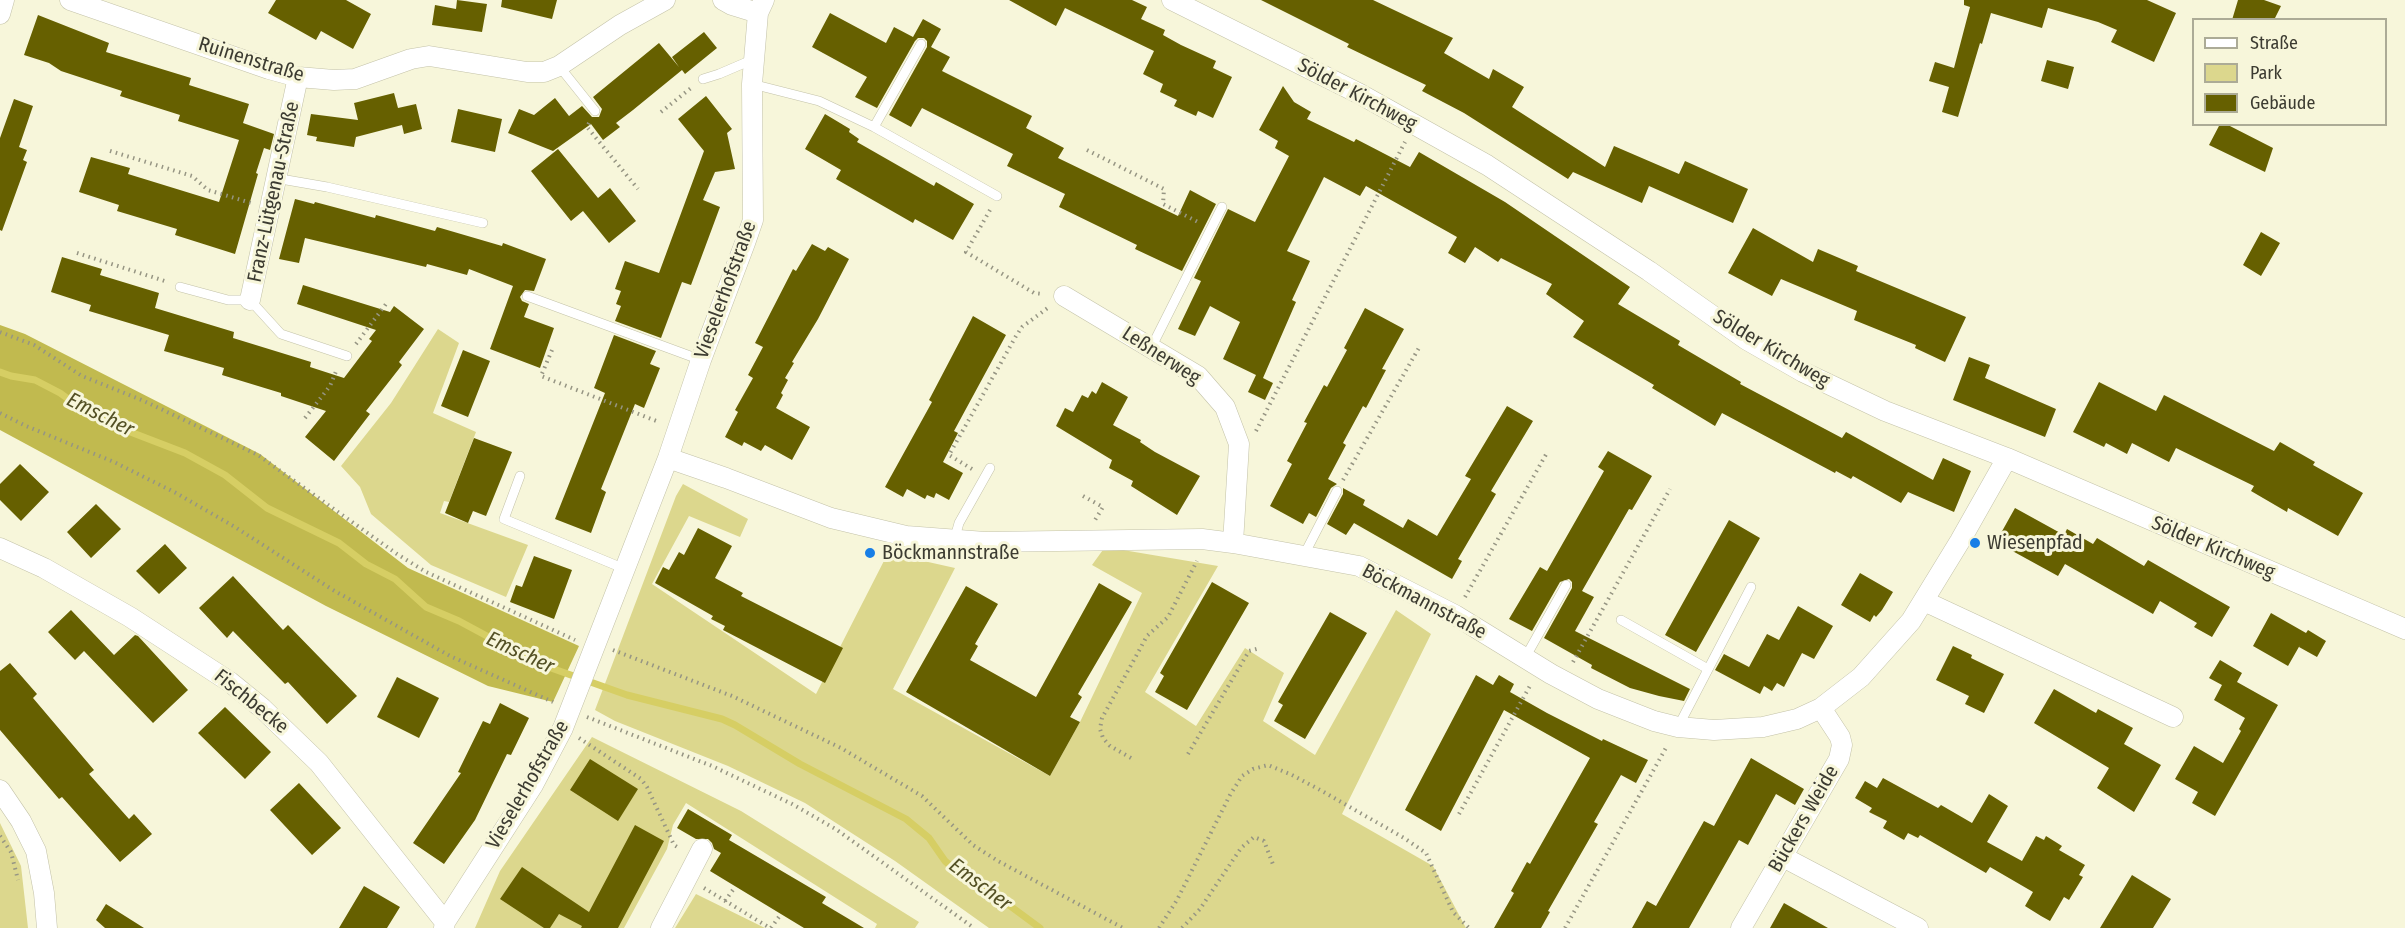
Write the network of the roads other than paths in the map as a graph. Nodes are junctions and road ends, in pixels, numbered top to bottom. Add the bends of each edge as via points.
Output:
1 (4, 0) edge
2 (70, 0) edge
3 (665, 0) edge
4 (723, 0) edge
5 (1172, 0) edge
6 (761, 6) edge
7 (0, 14) edge
8 (921, 45) dead end
9 (754, 59) junction
10 (559, 66) junction
11 (298, 77) junction
12 (703, 79) road end
13 (753, 84) junction
14 (595, 111) road end
15 (874, 127) junction
16 (275, 178) junction
17 (997, 196) road end
18 (1222, 207) dead end
19 (483, 223) dead end
20 (180, 287) road end
21 (527, 296) dead end
22 (1064, 296) road end
23 (250, 300) junction
24 (1151, 348) junction
25 (347, 356) dead end
26 (700, 360) junction
27 (668, 458) junction
28 (2007, 458) junction
29 (990, 468) dead end
30 (520, 476) dead end
31 (1337, 491) road end
32 (954, 541) junction
33 (1233, 543) junction
34 (0, 548) edge
35 (1304, 555) junction
36 (625, 569) junction
37 (1566, 585) dead end
38 (1751, 587) dead end
39 (1924, 601) junction
40 (1621, 620) dead end
41 (2405, 629) edge
42 (1533, 663) junction
43 (1708, 669) junction
44 (1821, 708) junction
45 (2174, 717) dead end
46 (1678, 727) junction
47 (0, 790) edge
48 (699, 853) road end
49 (1783, 857) junction
50 (445, 925) edge
51 (47, 928) edge
52 (661, 928) edge
53 (1741, 928) edge
54 (1918, 928) edge

1 - 7 street
2 - 11 street, Ruinenstraße
3 - 10 street, Ruinenstraße
4 - 6 street via 732,5
5 - 28 street, Sölder Kirchweg via 1360,94 1487,165 1747,340 1803,372 1914,423
6 - 9 street, Vieselerhofstraße
8 - 15 lane
9 - 12 lane
9 - 13 street, Vieselerhofstraße
10 - 11 street, Ruinenstraße via 544,72 528,72 429,56 355,79
10 - 14 lane
11 - 16 street, Franz-Lütgenau-Straße
13 - 15 lane via 819,101
13 - 26 street, Vieselerhofstraße via 753,220
15 - 17 lane
16 - 19 lane
16 - 23 street, Franz-Lütgenau-Straße
18 - 24 lane
20 - 23 lane via 228,300
21 - 26 lane
22 - 24 street, Leßnerweg
23 - 25 lane, Franz-Lütgenau-Straße via 281,334
24 - 33 street, Leßnerweg via 1198,376 1226,408 1239,444
26 - 27 street, Vieselerhofstraße
27 - 32 street, Böckmannstraße via 854,524 906,536
27 - 36 street, Vieselerhofstraße
28 - 39 street, Böckmannstraße
28 - 41 street, Sölder Kirchweg
29 - 32 lane via 959,523
30 - 36 lane via 504,519
31 - 35 lane
32 - 33 street, Böckmannstraße via 1202,539
33 - 35 street, Böckmannstraße
34 - 50 street, Fischbecke via 130,617 262,708 319,763
35 - 42 street, Böckmannstraße via 1359,566 1455,615
36 - 50 street, Vieselerhofstraße via 563,728 533,784
37 - 42 lane
38 - 43 lane
39 - 44 street, Böckmannstraße via 1884,654
39 - 45 street
40 - 43 lane
42 - 46 street, Böckmannstraße via 1619,708
43 - 46 lane
44 - 46 street, Böckmannstraße via 1763,728
44 - 49 street, Bückers Weide via 1840,737 1839,759
47 - 51 street via 36,851
48 - 52 street
49 - 53 street, Bückers Weide
49 - 54 street

